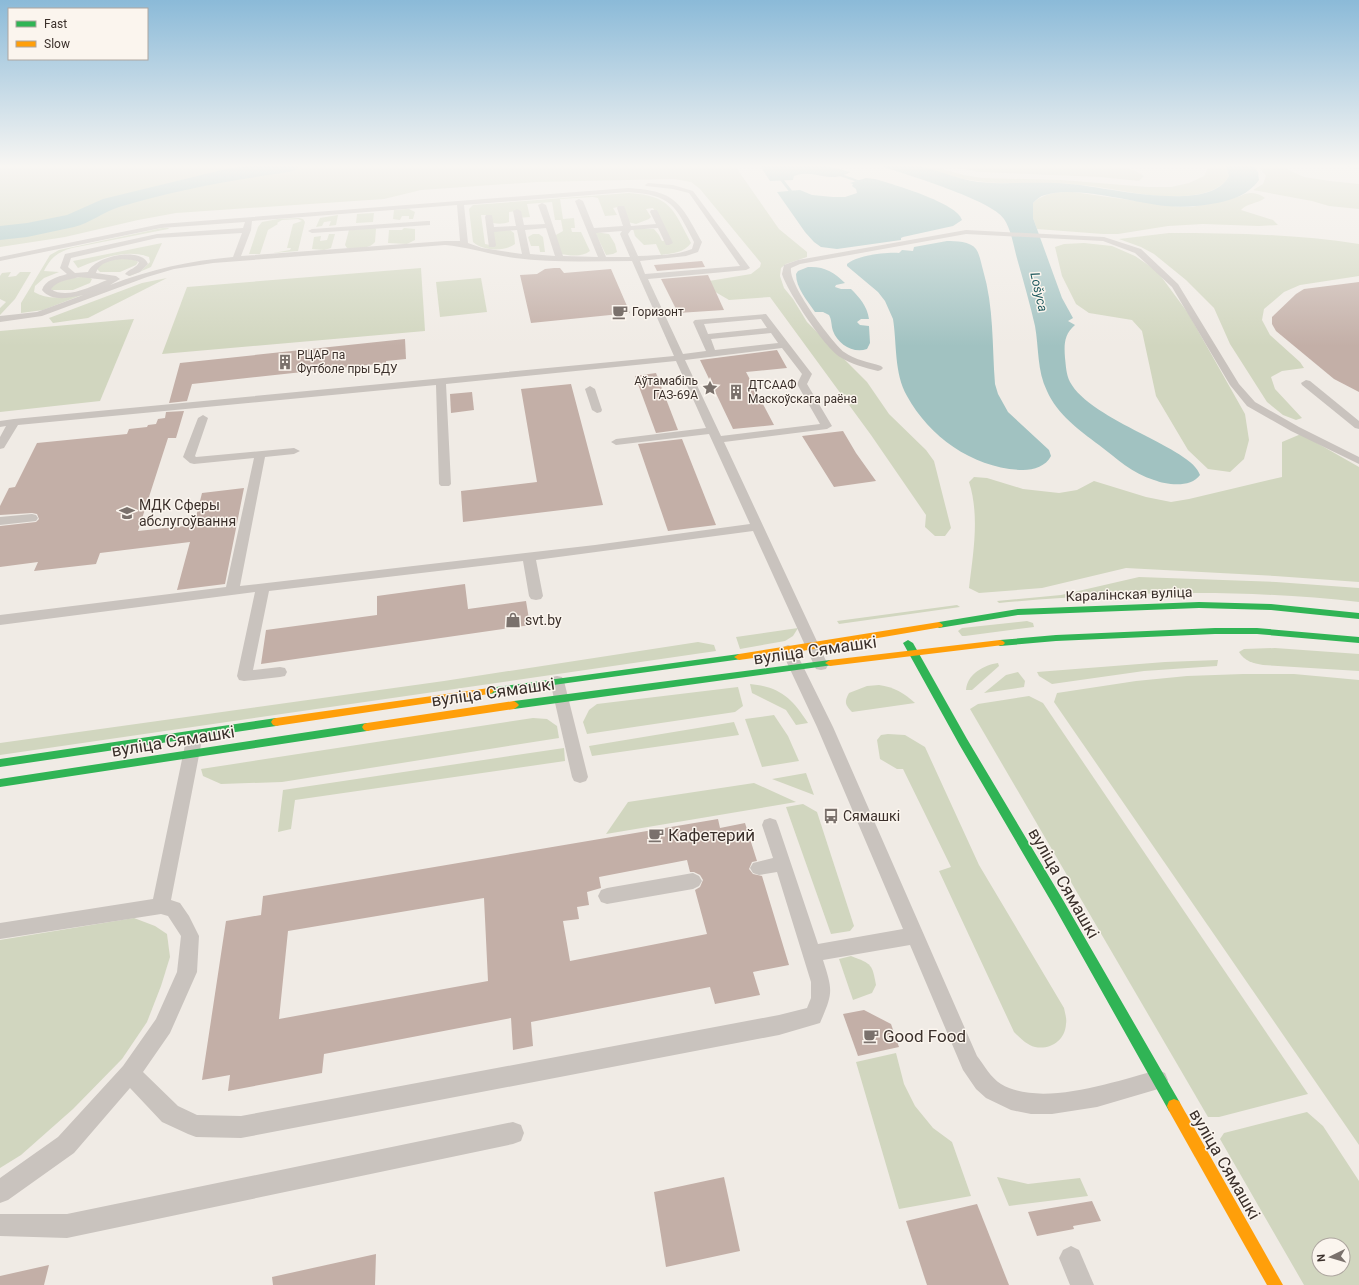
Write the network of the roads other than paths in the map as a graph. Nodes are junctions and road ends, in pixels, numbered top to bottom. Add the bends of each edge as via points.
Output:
1 (162, 226) edge
2 (248, 226) edge
3 (313, 226) edge
4 (345, 226) edge
5 (381, 226) edge
6 (407, 226) edge
7 (407, 226) edge
8 (407, 226) edge
9 (429, 226) edge
10 (462, 226) edge
11 (490, 226) edge
12 (549, 226) joint
13 (589, 226) edge
14 (627, 226) edge
15 (661, 226) joint
16 (689, 226) edge
17 (716, 226) edge
18 (386, 228) junction
19 (521, 228) junction
20 (628, 229) junction
21 (247, 230) junction
22 (490, 230) junction
23 (591, 231) junction
24 (343, 240) junction
25 (309, 243) junction
26 (669, 243) dead end
27 (464, 244) junction
28 (492, 245) dead end
29 (527, 257) junction
30 (4, 258) edge
31 (560, 259) junction
32 (603, 259) junction
33 (635, 259) junction
34 (236, 260) junction
35 (0, 268) edge
36 (91, 275) junction
37 (74, 276) junction
38 (642, 277) junction
39 (116, 279) junction
40 (127, 281) junction
41 (0, 319) edge
42 (773, 330) junction
43 (705, 337) junction
44 (785, 345) junction
45 (712, 353) junction
46 (680, 358) junction
47 (583, 368) junction
48 (878, 368) dead end
49 (441, 382) junction
50 (1306, 383) dead end
51 (597, 410) dead end
52 (204, 418) dead end
53 (14, 422) junction
54 (0, 424) edge
55 (1359, 426) edge
56 (715, 435) junction
57 (616, 442) dead end
58 (0, 446) edge
59 (294, 451) dead end
60 (260, 454) junction
61 (1359, 461) edge
62 (446, 484) dead end
63 (32, 518) dead end
64 (0, 521) edge
65 (758, 527) junction
66 (529, 557) junction
67 (263, 587) junction
68 (232, 591) junction
69 (536, 596) dead end
70 (1359, 616) edge
71 (0, 620) edge
72 (901, 631) junction
73 (1359, 640) edge
74 (813, 646) junction
75 (788, 650) junction
76 (914, 654) junction
77 (821, 665) junction
78 (796, 668) junction
79 (280, 672) dead end
80 (557, 681) junction
81 (562, 698) junction
82 (195, 735) junction
83 (191, 754) junction
84 (0, 764) edge
85 (580, 777) dead end
86 (0, 783) edge
87 (770, 826) dead end
88 (783, 863) junction
89 (759, 868) dead end
90 (693, 881) dead end
91 (607, 896) dead end
92 (161, 906) junction
93 (0, 931) edge
94 (914, 936) junction
95 (812, 953) junction
96 (130, 1072) junction
97 (1158, 1080) junction
98 (513, 1133) dead end
99 (0, 1192) edge
100 (0, 1225) edge
101 (1071, 1258) dead end
102 (1082, 1285) edge
103 (1275, 1285) edge

1 - 30 lane
2 - 21 lane
3 - 25 lane
4 - 24 lane
5 - 18 lane
6 - 18 lane
7 - 18 lane
8 - 18 lane
9 - 27 lane via 445,243
10 - 27 lane
11 - 22 lane
12 - 19 lane
12 - 31 lane
13 - 23 lane
14 - 20 lane
15 - 20 lane
15 - 26 lane
16 - 33 lane via 698,242 695,250 673,256
17 - 38 lane via 746,268
18 - 24 lane
18 - 24 lane
19 - 22 lane
19 - 29 lane
20 - 23 lane
20 - 33 lane via 624,234
21 - 34 lane
21 - 37 lane via 156,236 68,256 64,268
22 - 28 lane
23 - 32 lane
24 - 25 lane
24 - 25 lane
25 - 34 lane
27 - 29 lane via 480,250
29 - 31 lane
30 - 35 lane
31 - 32 lane
32 - 33 lane
33 - 38 lane
34 - 40 lane via 173,267
36 - 37 lane
36 - 39 lane
36 - 39 lane via 96,265 110,260 127,258 140,259 143,262 142,267
37 - 39 lane via 51,283 46,290 52,294 77,294
38 - 46 lane
39 - 40 lane
40 - 41 lane via 39,314
42 - 43 lane
42 - 43 lane via 763,316 698,322
42 - 44 lane
43 - 45 lane
44 - 45 lane
44 - 56 lane via 807,374 802,384 827,426
45 - 46 lane
46 - 47 lane
46 - 56 lane
47 - 49 lane
47 - 51 lane
48 - 61 lane via 840,353 814,323 794,293 785,274 787,267 798,262 966,232 1104,239 1138,251 1175,286 1235,385 1251,404
49 - 53 lane
49 - 62 lane
50 - 55 lane
52 - 60 lane via 189,457 194,461
53 - 54 lane
53 - 58 lane
56 - 57 lane
56 - 65 lane
59 - 60 lane
60 - 68 lane
63 - 64 lane
65 - 66 lane
65 - 74 lane
66 - 67 lane
66 - 69 lane
67 - 68 lane
67 - 79 lane via 244,676
68 - 71 lane
70 - 72 main road, Каралінская вуліца via 1285,608 1198,605 1018,612
72 - 74 main road, вуліца Сямашкі
72 - 76 main road
73 - 76 main road via 1258,631 1215,631 1056,638
74 - 75 main road, вуліца Сямашкі
74 - 77 lane
75 - 78 lane
75 - 80 main road, вуліца Сямашкі
76 - 77 main road, вуліца Сямашкі
76 - 97 main road, вуліца Сямашкі via 942,707 1059,905
77 - 78 main road, вуліца Сямашкі
78 - 81 main road, вуліца Сямашкі
78 - 94 lane via 825,727
80 - 81 lane
80 - 82 main road, вуліца Сямашкі
81 - 83 main road, вуліца Сямашкі
81 - 85 lane
82 - 83 lane
82 - 84 main road, вуліца Сямашкі
83 - 86 main road, вуліца Сямашкі
83 - 92 lane
87 - 88 lane
88 - 89 lane
88 - 95 lane
90 - 91 lane
92 - 93 lane
92 - 96 lane via 174,909 190,936 187,972 163,1026
94 - 95 lane
94 - 97 lane via 970,1063 992,1091 1011,1100 1034,1105 1076,1100
95 - 96 lane via 821,982 821,999 813,1016 764,1028 241,1127 196,1126 170,1114
96 - 99 lane via 66,1145
97 - 103 main road, вуліца Сямашкі
98 - 100 lane via 67,1226
101 - 102 lane

